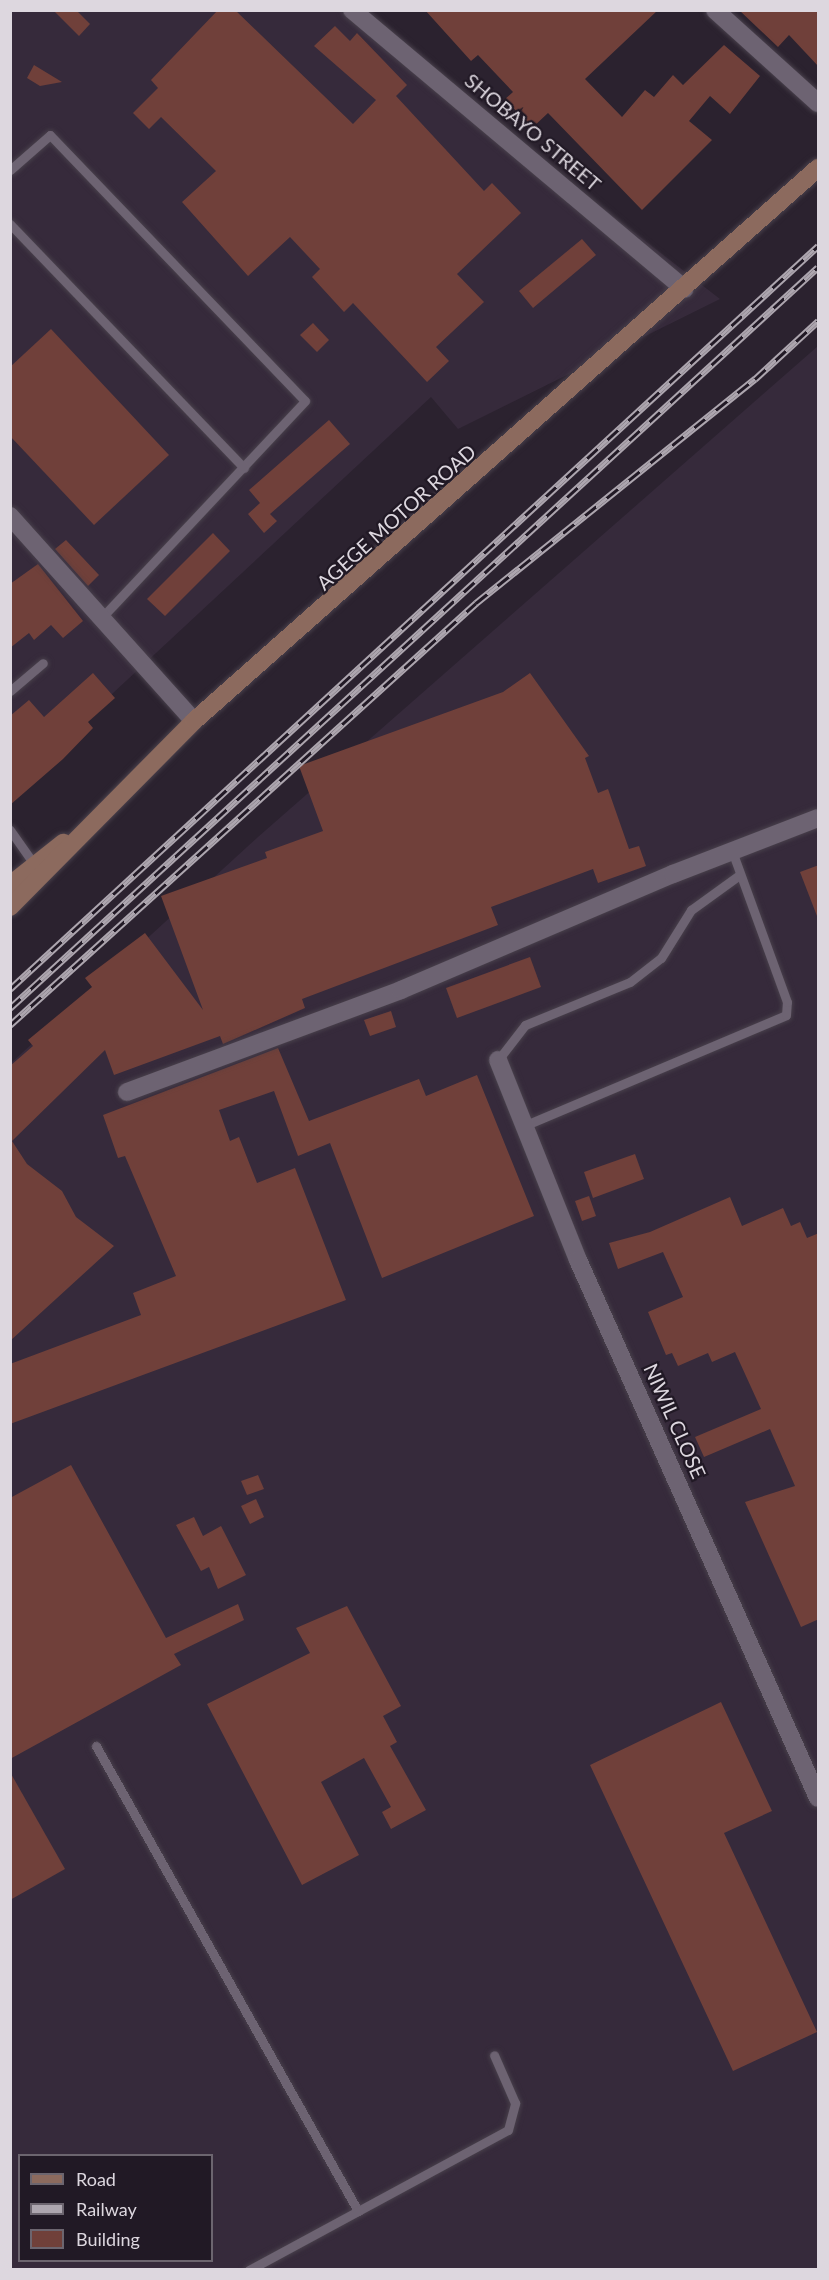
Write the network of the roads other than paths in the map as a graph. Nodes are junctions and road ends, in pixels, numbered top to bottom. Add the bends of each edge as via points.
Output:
1 (352, 10) edge
2 (715, 10) edge
3 (819, 103) edge
4 (819, 168) edge
5 (10, 170) edge
6 (10, 224) edge
7 (685, 289) junction
8 (244, 468) junction
9 (10, 516) edge
10 (102, 617) junction
11 (43, 663) dead end
12 (10, 691) edge
13 (194, 721) junction
14 (819, 818) edge
15 (84, 828) junction
16 (10, 830) edge
17 (732, 851) junction
18 (34, 864) junction
19 (738, 876) junction
20 (10, 885) edge
21 (10, 907) edge
22 (498, 1060) joint
23 (127, 1092) dead end
24 (526, 1125) junction
25 (96, 1746) dead end
26 (819, 1798) edge
27 (494, 2055) dead end
28 (358, 2211) junction
29 (249, 2270) edge

1 - 7 street, SHOBAYO STREET
2 - 3 street
4 - 7 main road, AGEGE MOTOR ROAD
5 - 8 lane via 50,135 305,401
6 - 8 lane
7 - 13 main road, AGEGE MOTOR ROAD
8 - 10 lane
9 - 10 street
10 - 13 street
11 - 12 lane
13 - 15 main road, AGEGE MOTOR ROAD
14 - 17 street
15 - 18 main road
15 - 21 main road, AGEGE MOTOR ROAD
16 - 18 lane
17 - 19 lane
17 - 23 street via 401,990
18 - 20 main road
19 - 22 lane via 691,910 661,958 630,982 525,1025
19 - 24 lane via 787,1002 786,1015
22 - 24 street, NIWIL CLOSE
24 - 26 street, NIWIL CLOSE via 578,1260
25 - 28 lane
27 - 28 lane via 515,2103 508,2130
28 - 29 lane

